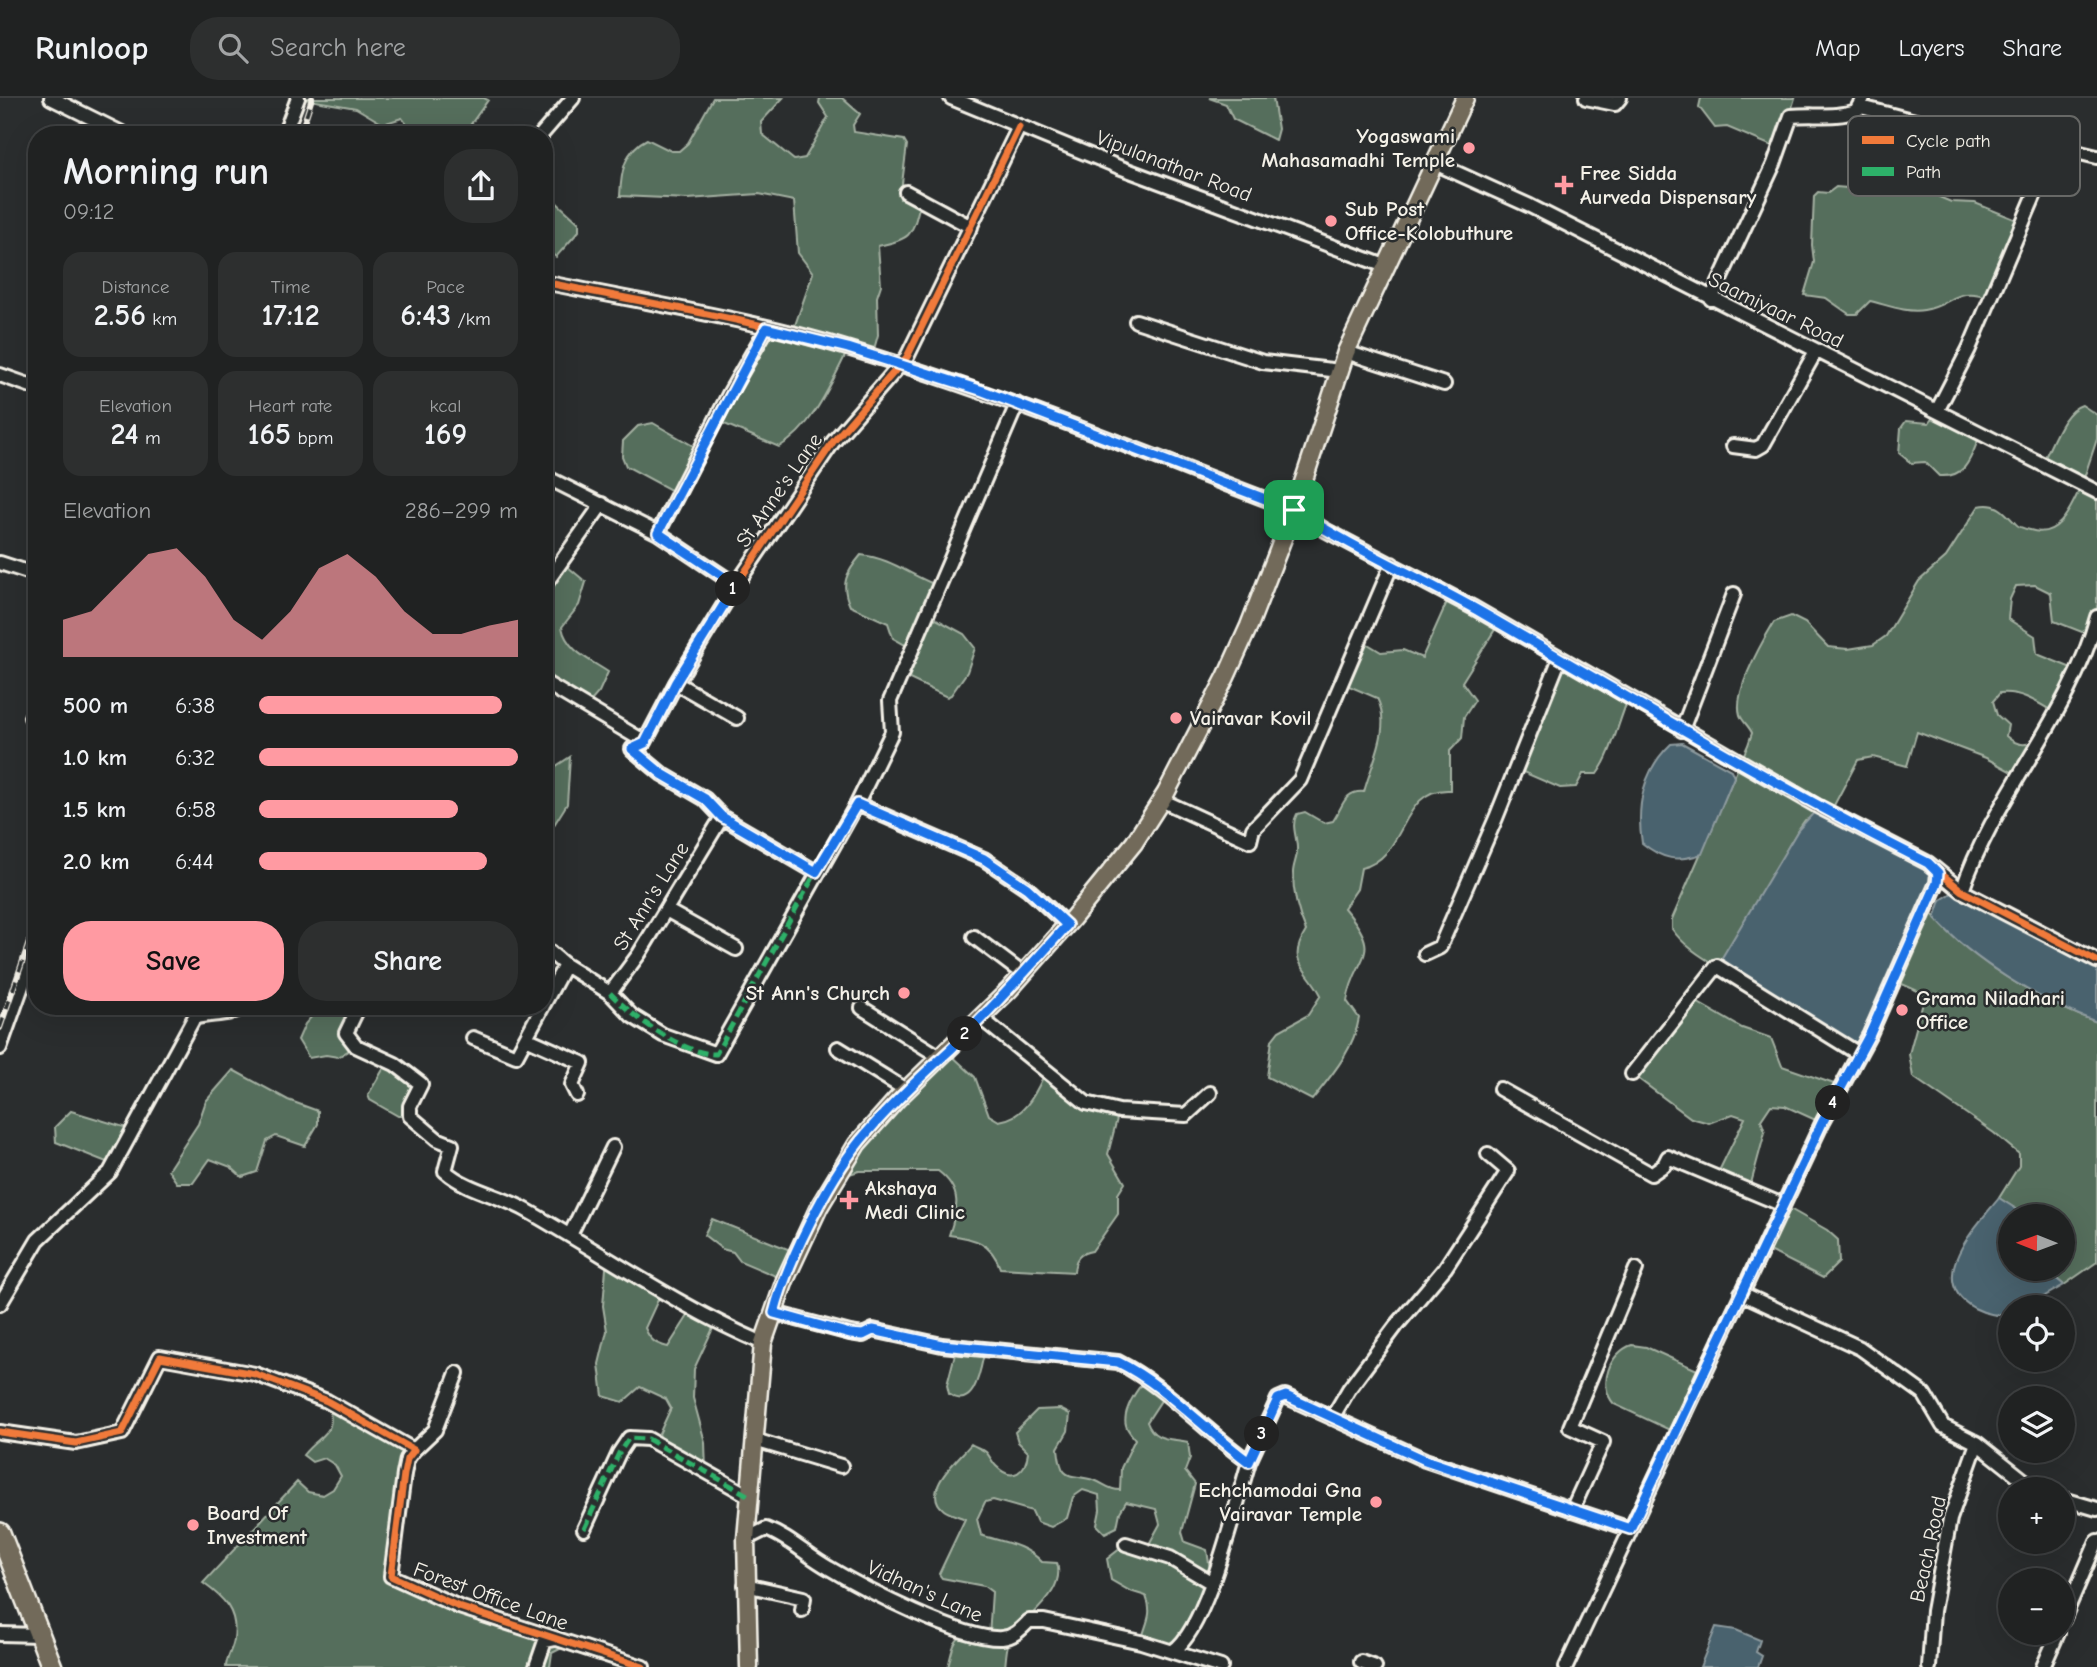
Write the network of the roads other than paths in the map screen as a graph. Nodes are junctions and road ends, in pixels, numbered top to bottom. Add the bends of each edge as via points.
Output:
1 (298, 98) edge
2 (573, 98) edge
3 (951, 98) edge
4 (1465, 98) edge
5 (1586, 98) edge
6 (1620, 98) edge
7 (58, 100) edge
8 (1862, 103) edge
9 (1908, 116) edge
10 (108, 126) edge
11 (287, 126) edge
12 (549, 126) edge
13 (1019, 127) junction
14 (1437, 164) junction
15 (906, 192) dead end
16 (2034, 196) edge
17 (971, 227) junction
18 (1385, 266) junction
19 (553, 284) edge
20 (1711, 299) junction
21 (1136, 321) dead end
22 (766, 328) junction
23 (1816, 351) junction
24 (1346, 352) junction
25 (902, 365) junction
26 (1340, 371) junction
27 (0, 375) edge
28 (1444, 384) dead end
29 (28, 385) edge
30 (1017, 404) junction
31 (1937, 411) junction
32 (1733, 446) dead end
33 (553, 480) edge
34 (2097, 492) edge
35 (602, 504) junction
36 (1294, 510) junction
37 (658, 533) junction
38 (0, 563) edge
39 (1392, 564) junction
40 (28, 572) edge
41 (553, 573) edge
42 (736, 585) junction
43 (1734, 594) dead end
44 (2097, 617) edge
45 (1560, 658) junction
46 (676, 682) junction
47 (553, 687) edge
48 (737, 718) dead end
49 (1682, 730) junction
50 (645, 743) junction
51 (1161, 800) junction
52 (857, 804) junction
53 (722, 817) junction
54 (816, 872) junction
55 (1938, 873) junction
56 (1962, 891) junction
57 (666, 910) junction
58 (1067, 925) junction
59 (974, 937) dead end
60 (736, 948) dead end
61 (1425, 954) dead end
62 (553, 955) edge
63 (2097, 961) edge
64 (565, 965) junction
65 (28, 969) edge
66 (1023, 974) junction
67 (553, 988) edge
68 (610, 993) junction
69 (862, 1008) dead end
70 (190, 1015) edge
71 (355, 1015) edge
72 (539, 1015) edge
73 (981, 1018) junction
74 (473, 1038) dead end
75 (526, 1038) junction
76 (0, 1048) edge
77 (838, 1048) dead end
78 (1859, 1054) junction
79 (940, 1057) junction
80 (1632, 1074) dead end
81 (1500, 1089) dead end
82 (906, 1090) junction
83 (1210, 1093) dead end
84 (577, 1095) dead end
85 (613, 1147) dead end
86 (1488, 1154) dead end
87 (1783, 1205) junction
88 (570, 1235) junction
89 (1636, 1269) dead end
90 (1741, 1293) junction
91 (0, 1304) edge
92 (774, 1313) junction
93 (763, 1343) junction
94 (457, 1373) dead end
95 (1332, 1418) junction
96 (0, 1432) edge
97 (755, 1440) junction
98 (1977, 1443) junction
99 (414, 1450) junction
100 (1249, 1462) junction
101 (841, 1466) dead end
102 (2020, 1477) edge
103 (751, 1497) junction
104 (2075, 1503) edge
105 (2097, 1509) edge
106 (1572, 1510) junction
107 (584, 1529) dead end
108 (1630, 1529) junction
109 (0, 1533) edge
110 (746, 1539) junction
111 (2097, 1541) edge
112 (1126, 1544) dead end
113 (1212, 1583) junction
114 (745, 1585) junction
115 (2075, 1592) edge
116 (802, 1609) dead end
117 (0, 1634) edge
118 (40, 1635) junction
119 (555, 1639) junction
120 (2053, 1645) edge
121 (1173, 1651) junction
122 (1362, 1662) dead end
123 (52, 1667) edge
124 (536, 1667) edge
125 (643, 1667) edge
126 (749, 1667) edge
127 (1220, 1667) edge
128 (1375, 1667) edge
129 (1566, 1667) edge
130 (1929, 1667) edge
131 (2043, 1667) edge

1 - 11 street
2 - 12 street
3 - 13 street, Vipulanathar Road
4 - 14 main road
5 - 6 street via 1615,104
7 - 10 street
8 - 9 street
8 - 20 street via 1842,116 1791,116 1774,164
13 - 17 street, St Anne's Lane
13 - 18 street, Vipulanathar Road
14 - 18 main road
14 - 20 street, Saamiyaar Road via 1506,194
15 - 17 street
16 - 31 street via 1969,349
17 - 25 street, St Anne's Lane
18 - 24 main road
19 - 22 street
20 - 23 street, Saamiyaar Road
21 - 26 street via 1263,362
22 - 25 street
22 - 37 street
23 - 31 street, Saamiyaar Road
23 - 32 street via 1763,445 1756,449
24 - 26 main road
24 - 28 street
25 - 30 street
25 - 42 street, St Anne's Lane via 833,442
26 - 36 main road
27 - 29 street
30 - 36 street
30 - 52 street via 890,702 892,732
31 - 34 street, Saamiyaar Road
33 - 35 street
35 - 37 street
35 - 41 street
36 - 39 street
36 - 51 main road via 1226,677
37 - 42 street
38 - 40 street
39 - 45 street
39 - 51 street via 1300,780 1253,829 1250,841
42 - 46 street, St Anne's Lane
43 - 49 street
44 - 56 street via 2069,693 2003,805
45 - 49 street
45 - 61 street via 1440,947
46 - 48 street
46 - 50 street, St Anne's Lane
47 - 50 street
49 - 55 street via 1928,863
50 - 53 street via 632,749 662,774 705,799
51 - 58 main road via 1135,843
52 - 54 street
52 - 58 street via 984,859 1027,888
53 - 54 street
53 - 57 street, St Ann's Lane
54 - 68 street via 716,1054 663,1035 632,1016
55 - 56 street
55 - 78 street via 1895,981
56 - 63 street
57 - 60 street
57 - 68 street, St Ann's Lane
58 - 66 main road
59 - 66 street
62 - 64 street
64 - 67 street
64 - 68 street
65 - 76 street
66 - 73 main road
69 - 79 street
70 - 91 street via 110,1172 38,1240
71 - 88 street via 346,1033 356,1046 395,1064 421,1083 410,1116 452,1146 445,1171 460,1184 509,1200
72 - 75 street
73 - 79 main road
73 - 83 street via 1086,1103 1119,1111 1186,1115
74 - 75 street via 516,1056
75 - 84 street via 582,1063 572,1085
77 - 82 street
78 - 80 street via 1717,966
78 - 87 street
79 - 82 main road
81 - 87 street via 1651,1174 1668,1157
82 - 92 main road via 857,1144 819,1207
85 - 88 street
86 - 95 street via 1508,1171 1445,1268 1396,1326
87 - 90 street
88 - 93 street via 716,1322
89 - 106 street via 1570,1427 1603,1442
90 - 98 street via 1860,1348 1924,1394 1943,1426
90 - 108 street
92 - 93 main road
92 - 100 street via 850,1334 873,1330 942,1345 1118,1362 1143,1375
93 - 97 main road
94 - 99 street via 435,1430
95 - 100 street via 1286,1396 1278,1399
95 - 106 street via 1425,1460
96 - 99 street via 76,1443 122,1433 160,1357 255,1374 327,1401
97 - 101 street
97 - 103 main road
98 - 102 street
98 - 130 street, Beach Road via 1950,1519
99 - 119 street, Forest Office Lane via 404,1474 391,1576 459,1607
100 - 113 street
103 - 107 street via 648,1439 629,1438
103 - 110 main road
104 - 105 street
106 - 108 street
108 - 129 street
109 - 118 highway
110 - 114 main road
110 - 121 street, Vidhan's Lane via 766,1529 780,1534 829,1568 903,1606 984,1637 1004,1638 1029,1621 1044,1620
111 - 115 street
112 - 113 street via 1170,1558
113 - 121 street via 1184,1644
114 - 116 street via 804,1598
114 - 126 main road
117 - 118 street
118 - 123 highway
119 - 124 street via 545,1641
119 - 125 street, Forest Office Lane
120 - 131 street
121 - 127 street, Vidhan's Lane
122 - 128 street

